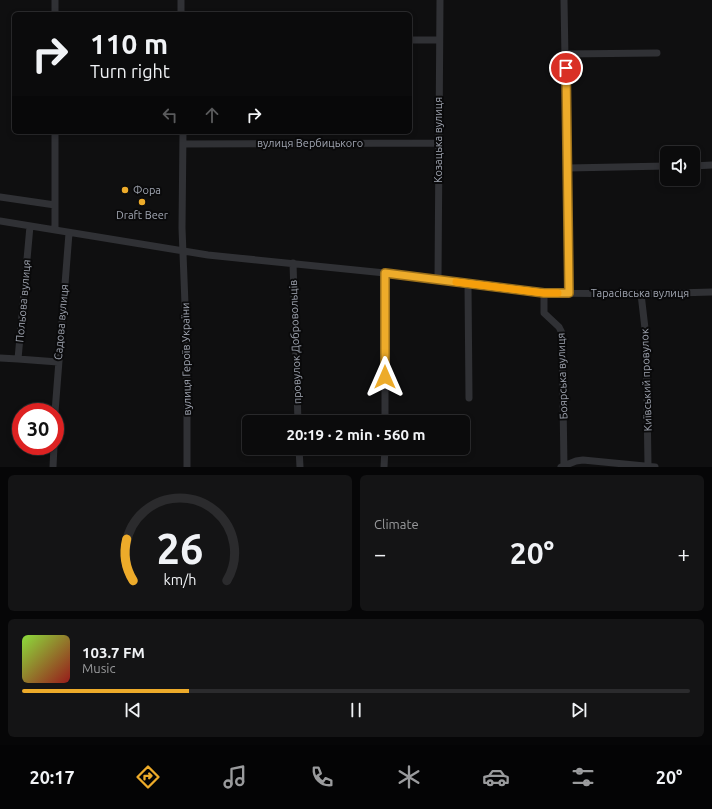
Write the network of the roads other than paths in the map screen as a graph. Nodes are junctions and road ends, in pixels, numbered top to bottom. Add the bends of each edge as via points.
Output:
1 (56, 0) edge
2 (181, 0) edge
3 (440, 0) edge
4 (564, 0) edge
5 (55, 12) edge
6 (181, 12) edge
7 (412, 40) edge
8 (439, 40) junction
9 (565, 54) junction
10 (657, 54) dead end
11 (55, 134) edge
12 (183, 134) edge
13 (438, 142) junction
14 (182, 144) junction
15 (712, 165) edge
16 (660, 166) edge
17 (700, 166) edge
18 (568, 168) junction
19 (0, 196) edge
20 (55, 205) junction
21 (0, 221) edge
22 (30, 226) junction
23 (55, 230) junction
24 (69, 233) junction
25 (183, 251) junction
26 (293, 263) junction
27 (385, 273) junction
28 (438, 280) junction
29 (468, 284) junction
30 (712, 292) edge
31 (544, 293) junction
32 (569, 293) junction
33 (641, 294) junction
34 (0, 358) edge
35 (18, 359) junction
36 (58, 362) junction
37 (469, 398) dead end
38 (55, 403) edge
39 (298, 415) edge
40 (384, 415) edge
41 (54, 455) edge
42 (299, 455) edge
43 (384, 455) edge
44 (611, 465) edge
45 (652, 466) edge
46 (54, 467) edge
47 (187, 467) edge
48 (300, 467) edge
49 (384, 467) edge
50 (563, 467) edge

1 - 5 street
2 - 6 street
3 - 8 street, Козацька вулиця
4 - 9 street
7 - 8 street
8 - 13 street, Козацька вулиця
9 - 10 street
9 - 18 street
11 - 20 street
12 - 14 street, вулиця Героїв України
13 - 14 street, вулиця Вербицького
13 - 28 street, Козацька вулиця
14 - 25 street, вулиця Героїв України
15 - 17 street
16 - 18 street
18 - 32 street
19 - 20 street
20 - 23 street
21 - 22 street, Тарасівська вулиця
22 - 23 street, Тарасівська вулиця
22 - 35 street, Польова вулиця
23 - 24 street, Тарасівська вулиця
24 - 25 street, Тарасівська вулиця
24 - 36 street, Садова вулиця
25 - 26 street, Тарасівська вулиця
25 - 47 street, вулиця Героїв України via 187,355
26 - 27 street, Тарасівська вулиця
26 - 39 street, провулок Добровольців
27 - 28 street, Тарасівська вулиця
27 - 40 street
28 - 29 street, Тарасівська вулиця
29 - 31 street, Тарасівська вулиця
29 - 37 street
30 - 33 street, Тарасівська вулиця
31 - 32 street, Тарасівська вулиця
31 - 50 street, Боярська вулиця via 544,312 562,333
32 - 33 street, Тарасівська вулиця
33 - 45 street, Київський провулок via 646,337
34 - 35 street
35 - 36 street
36 - 38 street, Садова вулиця
41 - 46 street
42 - 48 street
43 - 49 street
44 - 45 street
44 - 50 street via 583,460

